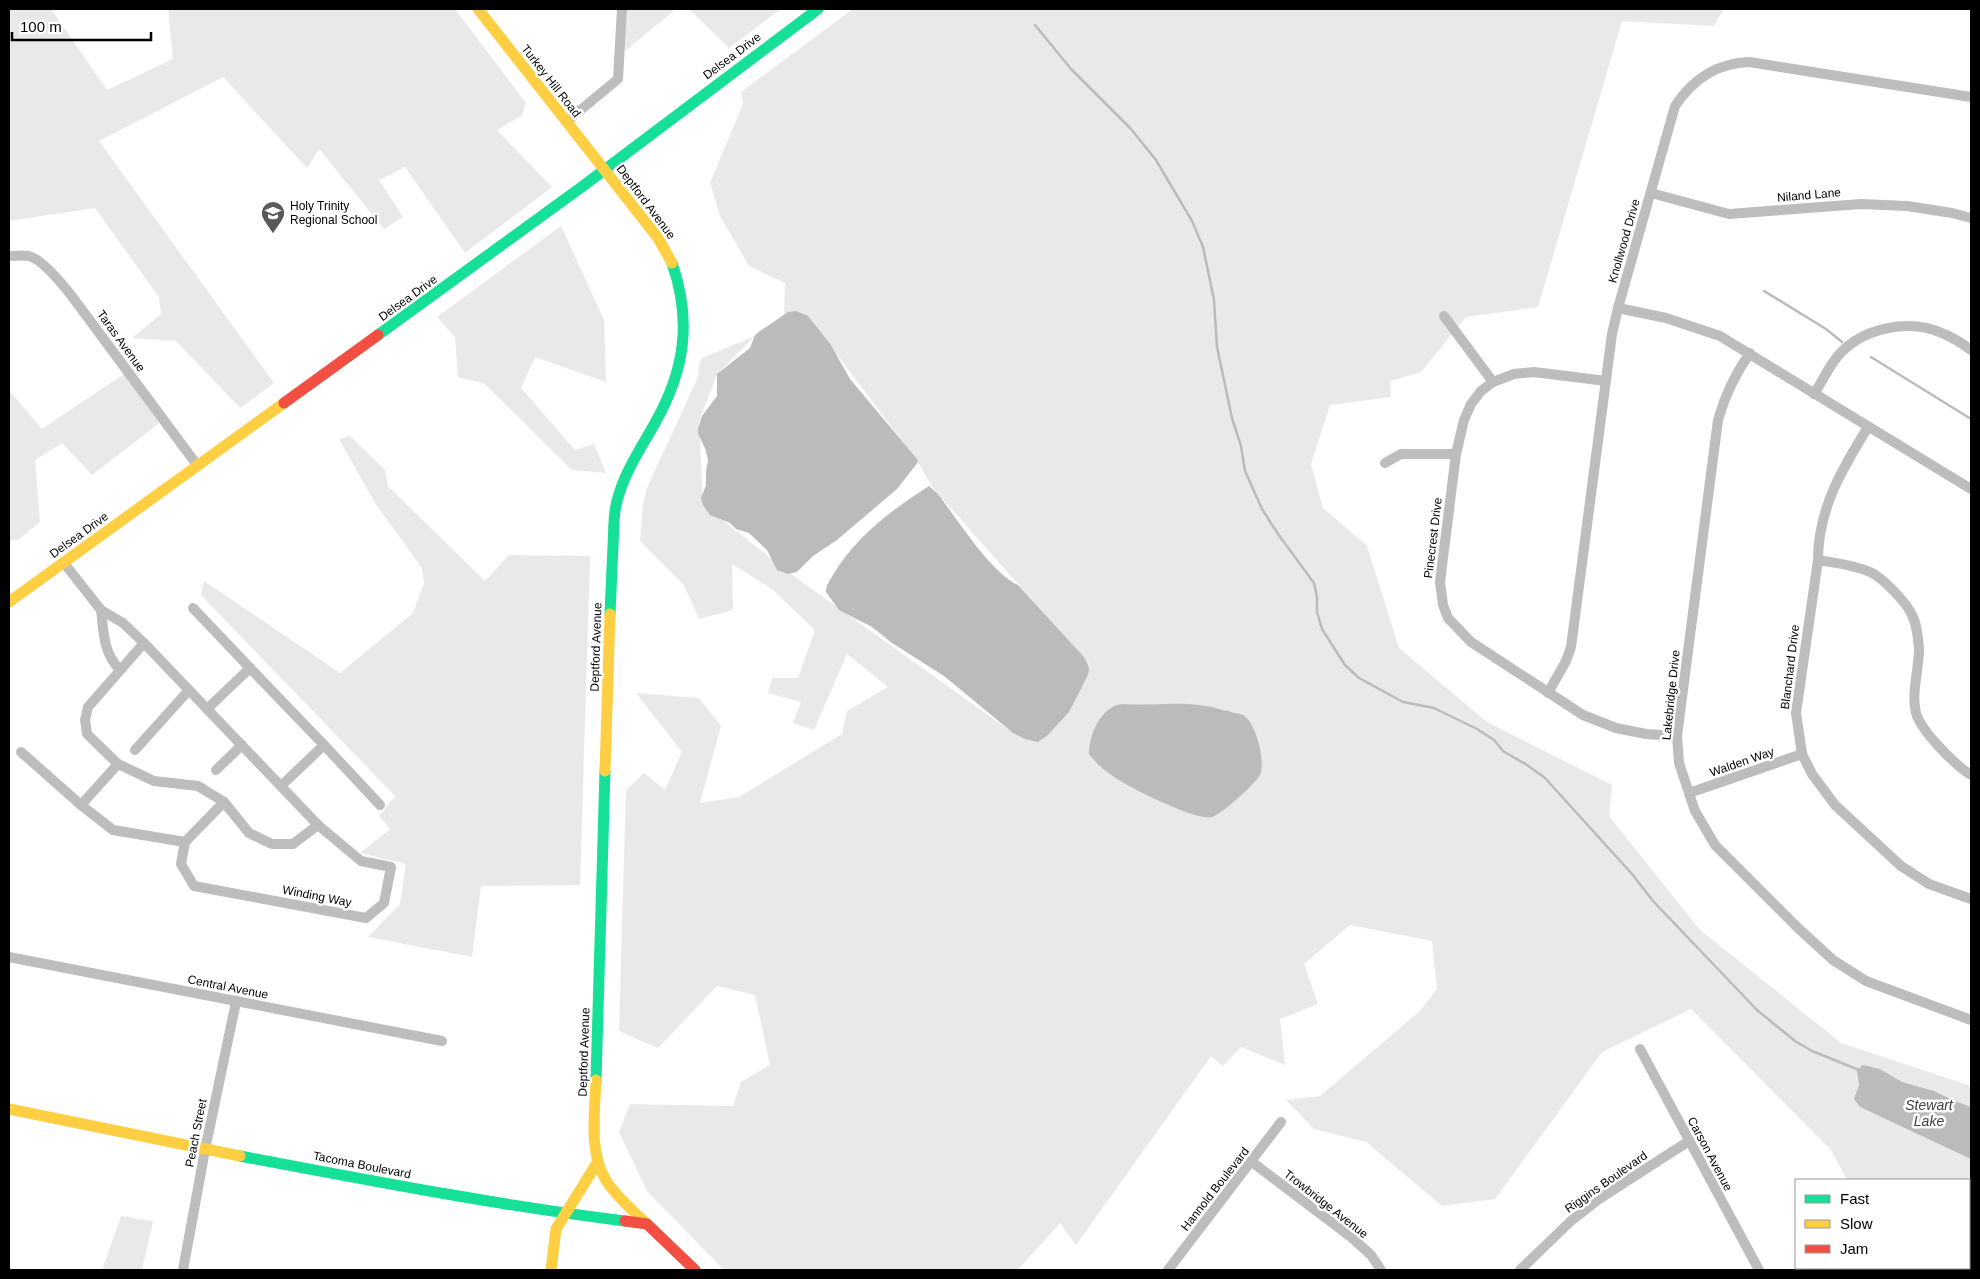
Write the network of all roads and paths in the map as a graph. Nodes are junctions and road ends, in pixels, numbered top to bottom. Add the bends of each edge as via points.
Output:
1 (478, 9) edge
2 (622, 9) edge
3 (818, 9) edge
4 (1971, 97) edge
5 (566, 122) junction
6 (604, 170) junction
7 (1650, 192) junction
8 (1971, 218) edge
9 (9, 256) edge
10 (1618, 308) junction
11 (1444, 316) dead end
12 (1971, 350) edge
13 (1750, 353) junction
14 (1606, 381) junction
15 (1493, 382) junction
16 (1814, 394) junction
17 (1868, 427) junction
18 (1456, 454) junction
19 (1385, 463) dead end
20 (196, 465) junction
21 (1971, 489) edge
22 (1818, 560) junction
23 (64, 563) junction
24 (9, 602) edge
25 (192, 608) dead end
26 (101, 610) junction
27 (144, 643) junction
28 (250, 668) junction
29 (120, 670) junction
30 (189, 690) junction
31 (1548, 693) junction
32 (207, 709) junction
33 (1677, 736) junction
34 (242, 745) junction
35 (324, 745) junction
36 (135, 750) dead end
37 (21, 752) dead end
38 (1802, 754) junction
39 (118, 764) junction
40 (216, 770) dead end
41 (1971, 775) edge
42 (281, 786) junction
43 (1689, 793) junction
44 (224, 802) junction
45 (81, 805) junction
46 (380, 805) dead end
47 (318, 825) junction
48 (185, 842) junction
49 (1971, 900) edge
50 (9, 957) edge
51 (236, 1002) junction
52 (1971, 1020) edge
53 (442, 1041) dead end
54 (1640, 1049) dead end
55 (9, 1109) edge
56 (1281, 1122) dead end
57 (1690, 1141) junction
58 (205, 1150) junction
59 (1252, 1162) junction
60 (597, 1163) junction
61 (566, 1214) junction
62 (647, 1224) junction
63 (1755, 1269) edge
64 (183, 1270) edge
65 (551, 1270) edge
66 (695, 1270) edge
67 (1168, 1270) edge
68 (1380, 1270) edge
69 (1520, 1270) edge

1 - 5 street, Turkey Hill Road
2 - 5 street via 618,79
3 - 6 street, Delsea Drive
4 - 7 street, Knollwood Drive via 1749,62 1717,68 1685,91 1675,106
5 - 6 street, Turkey Hill Road
6 - 20 street, Delsea Drive
6 - 60 street, Deptford Avenue via 671,259 683,301 683,326 680,362 669,397 635,459 617,505 612,562 594,1133
7 - 8 street, Niland Lane via 1729,214 1861,204 1907,206
7 - 10 street, Knollwood Drive
9 - 20 street, Taras Avenue via 30,256 58,279
10 - 13 street via 1666,318 1720,336
10 - 14 street, Knollwood Drive
11 - 15 street
12 - 16 street via 1944,333 1921,327 1887,328 1855,342 1837,356
13 - 16 street
13 - 33 street, Lakebridge Drive via 1731,384 1718,420
14 - 15 street, Pinecrest Drive via 1534,372 1514,374
14 - 31 street, Knollwood Drive via 1571,647
15 - 18 street, Pinecrest Drive via 1471,404
16 - 17 street
17 - 21 street
17 - 22 street, Blanchard Drive via 1831,491 1818,542
18 - 19 street via 1401,454
18 - 31 street, Pinecrest Drive via 1440,582 1442,604 1448,618 1470,642
20 - 23 street, Delsea Drive
22 - 38 street, Blanchard Drive via 1796,712
22 - 41 street via 1870,572 1886,582 1912,614 1919,650 1916,713 1921,726
23 - 24 street, Delsea Drive
23 - 26 street, Winding Way
25 - 28 street
26 - 27 street, Winding Way
26 - 29 street via 106,652
27 - 29 street
27 - 30 street, Winding Way
28 - 32 street
28 - 35 street
29 - 39 street via 88,707 85,720 87,734
30 - 32 street, Winding Way
30 - 36 street
31 - 33 street, Pinecrest Drive via 1599,722 1646,734
32 - 34 street, Winding Way
33 - 43 street, Lakebridge Drive via 1679,763
34 - 40 street
34 - 42 street, Winding Way
35 - 42 street
35 - 46 street
37 - 45 street
38 - 43 street, Walden Way
38 - 49 street, Blanchard Drive via 1835,805 1901,866 1930,884
39 - 44 street via 154,781 198,786
39 - 45 street
42 - 47 street, Winding Way
43 - 52 street, Lakebridge Drive via 1695,811 1715,845 1826,954 1866,981
44 - 47 street via 249,833 272,844 293,844
44 - 48 street
45 - 48 street via 114,830
47 - 48 street, Winding Way via 361,861 392,867 384,903 366,918 194,886 181,864
50 - 51 street, Central Avenue
51 - 53 street, Central Avenue
51 - 58 street, Peach Street
54 - 57 street, Carson Avenue
55 - 58 street, Tacoma Boulevard
56 - 59 street, Hannold Boulevard
57 - 63 street, Carson Avenue
57 - 69 street, Riggins Boulevard via 1599,1199
58 - 61 street, Tacoma Boulevard
58 - 64 street, Peach Street
59 - 67 street, Hannold Boulevard
59 - 68 street, Trowbridge Avenue via 1351,1238 1371,1255
60 - 61 street
60 - 62 street, Deptford Avenue via 616,1193
61 - 62 street, Tacoma Boulevard
61 - 65 street via 556,1229
62 - 66 street

